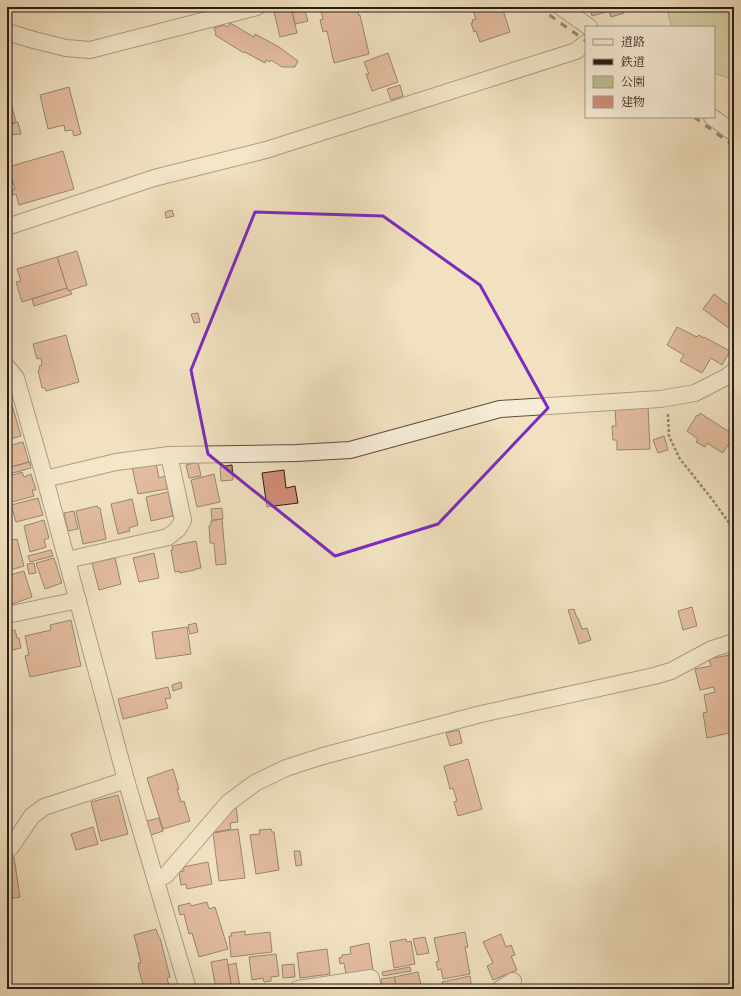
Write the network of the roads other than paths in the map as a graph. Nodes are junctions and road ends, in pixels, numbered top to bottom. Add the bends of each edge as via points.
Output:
1 (257, 7) edge
2 (561, 7) edge
3 (587, 26) edge
4 (7, 32) edge
5 (585, 44) edge
6 (713, 118) edge
7 (734, 133) edge
8 (7, 227) edge
9 (7, 367) edge
10 (734, 371) edge
11 (169, 455) junction
12 (45, 479) junction
13 (67, 560) junction
14 (78, 600) junction
15 (7, 615) edge
16 (734, 642) edge
17 (126, 780) junction
18 (7, 848) edge
19 (156, 880) junction
20 (188, 989) edge
21 (298, 989) edge
22 (373, 989) edge

1 - 4 street via 90,50 66,48
2 - 3 street
5 - 8 street via 576,51 266,150 154,178
6 - 7 street
9 - 12 street via 16,378
10 - 11 street via 695,393 660,399 500,409 350,450
11 - 12 street via 116,462
11 - 13 street via 183,520 178,529 168,537
12 - 13 street
13 - 14 street
14 - 15 street
14 - 17 street
16 - 19 street via 712,649 670,672 481,714 286,768 255,783 228,803 166,875
17 - 18 street via 44,807 32,816 11,848
17 - 19 street
19 - 20 street
21 - 22 street via 371,978

